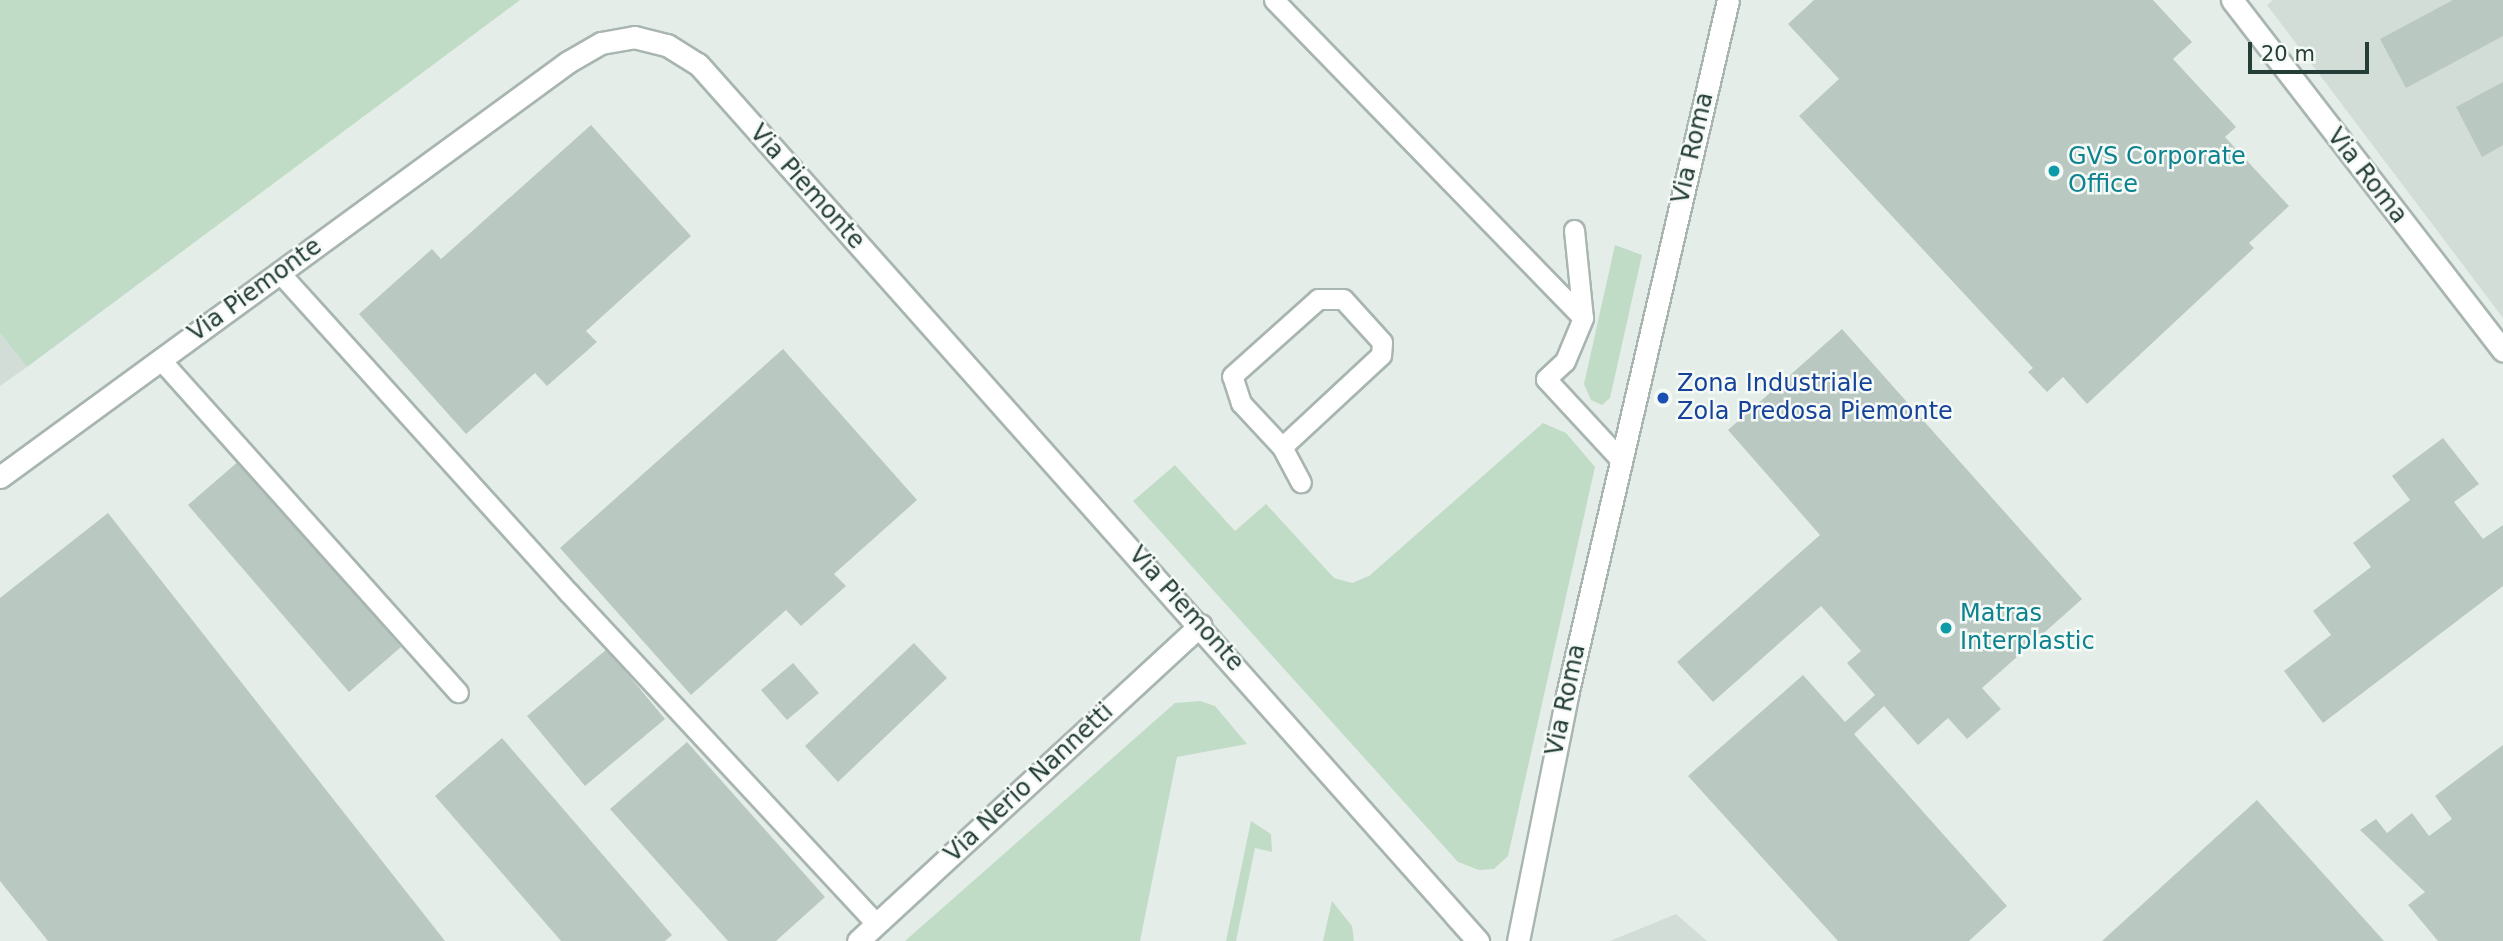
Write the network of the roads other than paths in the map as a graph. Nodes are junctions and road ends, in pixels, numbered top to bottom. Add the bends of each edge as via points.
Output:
1 (1274, 0) edge
2 (1728, 0) edge
3 (2231, 0) edge
4 (1574, 230) dead end
5 (279, 272) junction
6 (1583, 318) junction
7 (2503, 351) edge
8 (160, 359) junction
9 (1282, 447) junction
10 (1620, 459) junction
11 (0, 477) edge
12 (1301, 482) dead end
13 (1200, 625) junction
14 (458, 692) dead end
15 (877, 924) junction
16 (858, 941) edge
17 (1478, 941) edge
18 (1518, 941) edge

1 - 6 lane
2 - 10 street, Via Roma
3 - 7 street, Via Roma
4 - 6 lane
5 - 8 street, Via Piemonte
5 - 13 street, Via Piemonte via 568,61 601,43 634,37 667,45 698,64
5 - 15 lane
6 - 10 lane via 1564,361 1546,379
8 - 11 street, Via Piemonte
8 - 14 lane
9 - 9 lane via 1381,355 1381,342 1343,299 1318,299 1232,376 1241,403
9 - 12 lane
10 - 18 street, Via Roma
13 - 15 street, Via Nerio Nannetti
13 - 17 street, Via Piemonte
15 - 16 street, Via Nerio Nannetti

